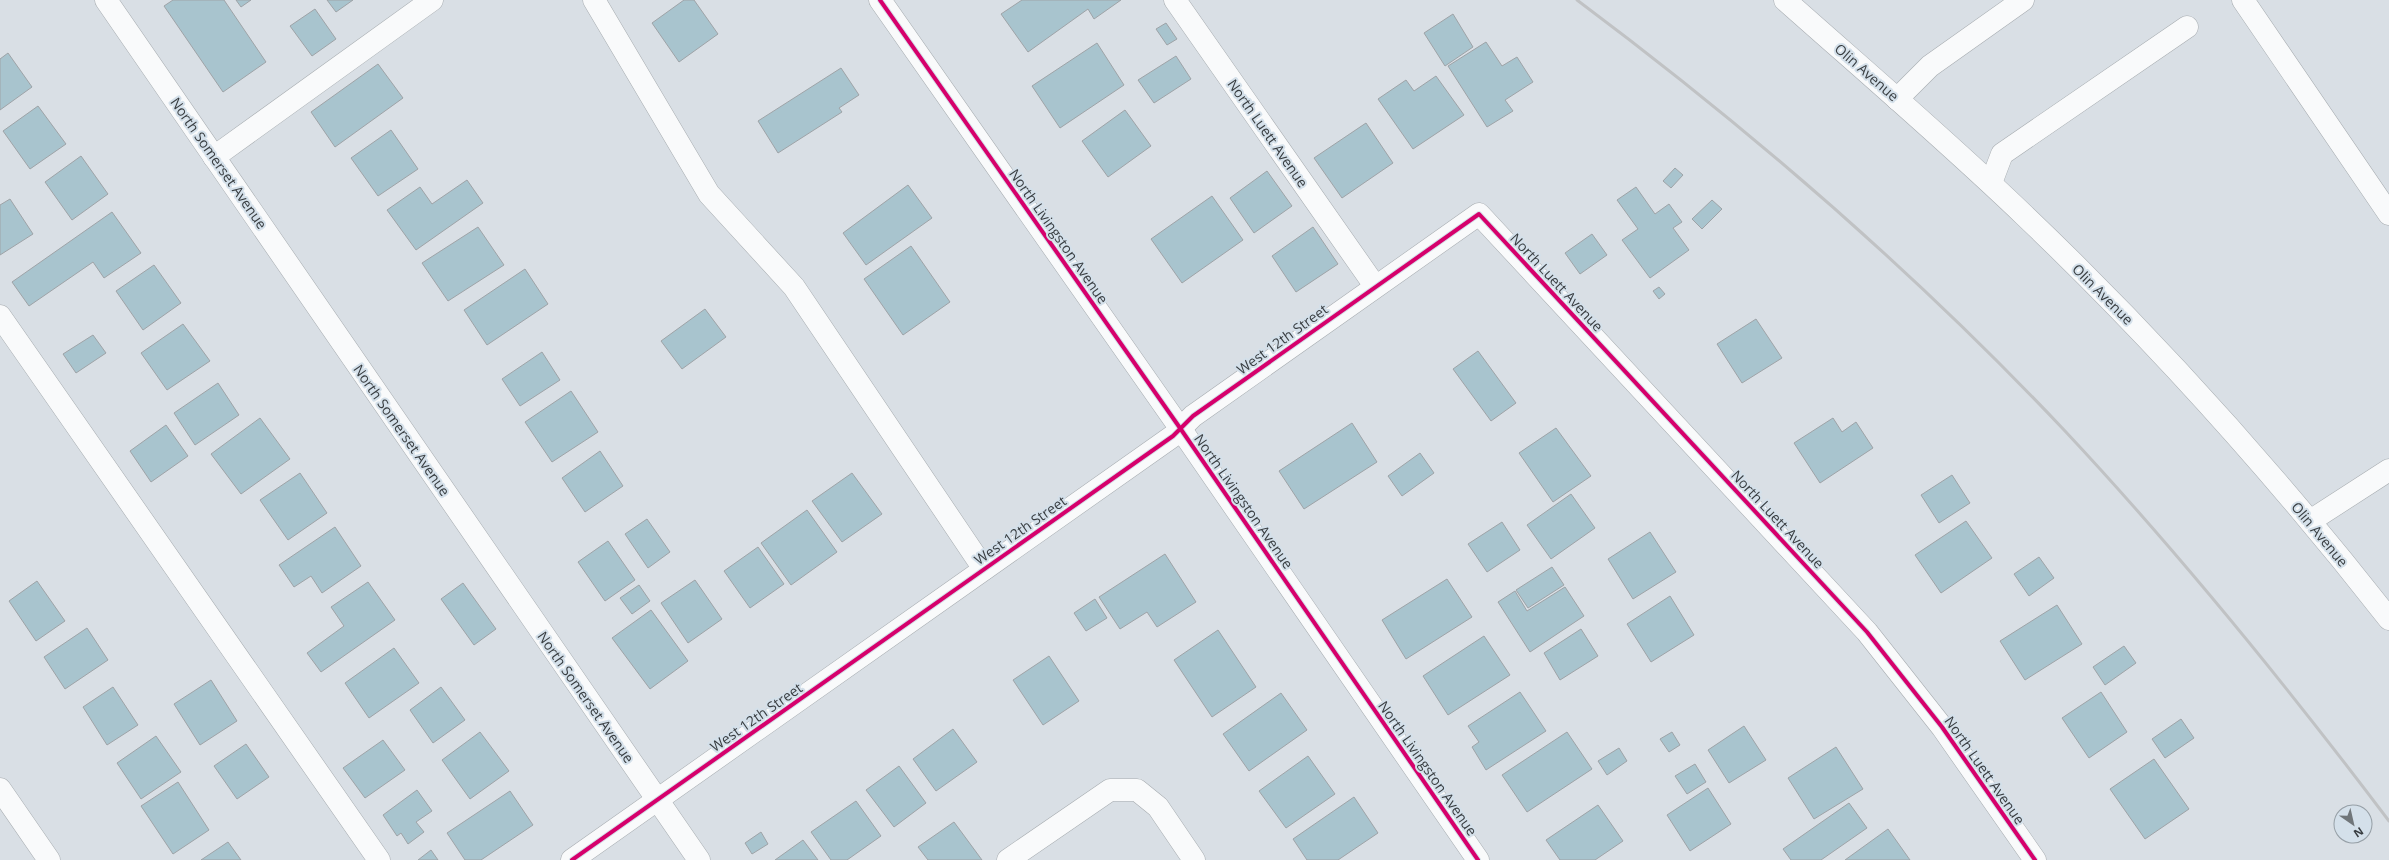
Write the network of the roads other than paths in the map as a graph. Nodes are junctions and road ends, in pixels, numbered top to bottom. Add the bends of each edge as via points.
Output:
1 (106, 0) edge
2 (432, 0) edge
3 (594, 0) edge
4 (880, 0) edge
5 (1175, 0) edge
6 (1785, 0) edge
7 (2023, 0) edge
8 (2243, 0) edge
9 (2187, 27) dead end
10 (1897, 98) junction
11 (214, 157) junction
12 (1991, 183) junction
13 (1479, 214) joint
14 (2389, 214) edge
15 (1375, 286) junction
16 (0, 316) edge
17 (1180, 428) junction
18 (2389, 470) edge
19 (2310, 521) junction
20 (984, 569) junction
21 (2389, 619) edge
22 (0, 788) edge
23 (657, 799) junction
24 (49, 860) edge
25 (379, 860) edge
26 (572, 860) edge
27 (699, 860) edge
28 (1008, 860) edge
29 (1194, 860) edge
30 (1478, 860) edge
31 (2035, 860) edge

1 - 11 street, North Somerset Avenue
2 - 11 street
3 - 20 street via 709,194 794,287
4 - 17 street, North Livingston Avenue
5 - 15 street, North Luett Avenue
6 - 10 street, Olin Avenue
7 - 10 street via 1930,66
8 - 14 street
9 - 12 street via 2002,154
10 - 12 street, Olin Avenue
11 - 23 street, North Somerset Avenue
12 - 19 street, Olin Avenue via 2175,368
13 - 15 street, West 12th Street
13 - 31 street, North Luett Avenue via 1867,632 1942,727
15 - 17 street, West 12th Street
16 - 25 street
17 - 20 street, West 12th Street via 1173,436
17 - 30 street, North Livingston Avenue
18 - 19 street
19 - 21 street, Olin Avenue
20 - 23 street, West 12th Street
22 - 24 street
23 - 26 street, West 12th Street
23 - 27 street, North Somerset Avenue
28 - 29 street via 1110,790 1137,790 1158,807

